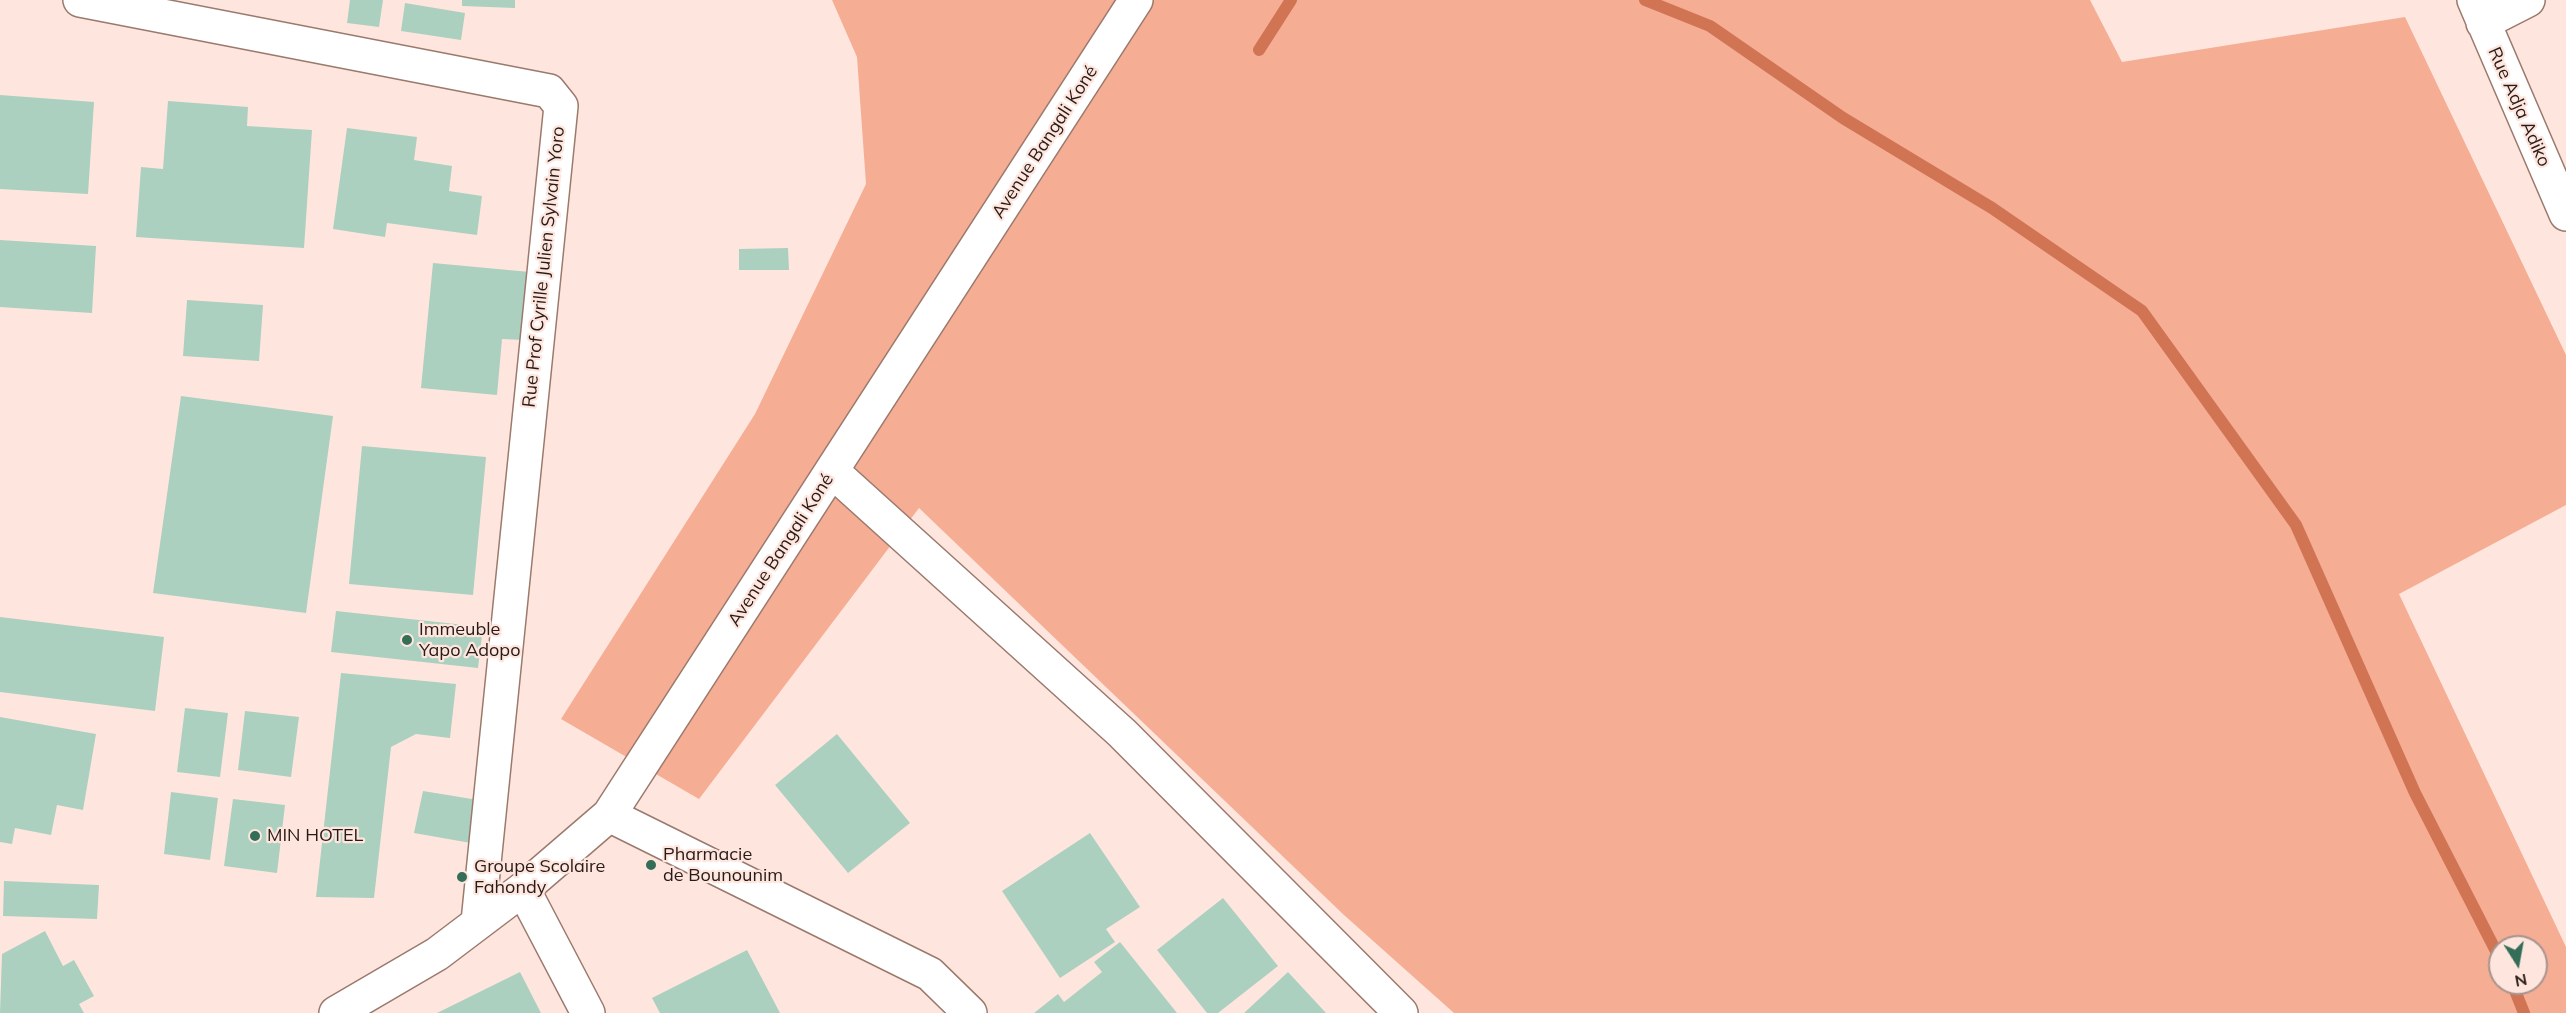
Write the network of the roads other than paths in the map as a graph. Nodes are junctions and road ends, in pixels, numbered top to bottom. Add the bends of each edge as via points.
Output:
1 (80, 0) edge
2 (1136, 0) edge
3 (2528, 0) edge
4 (2478, 12) edge
5 (2566, 214) edge
6 (832, 471) junction
7 (609, 815) junction
8 (523, 889) junction
9 (478, 922) junction
10 (336, 1013) edge
11 (588, 1013) edge
12 (970, 1013) edge
13 (1401, 1013) edge

1 - 9 street, Rue Prof Cyrille Julien Sylvain Yoro via 549,91 561,106
2 - 6 street, Avenue Bangali Koné
3 - 4 street
4 - 5 street, Rue Adja Adiko
6 - 7 street, Avenue Bangali Koné
6 - 13 street via 1122,733
7 - 8 street, Avenue Bangali Koné
7 - 12 street via 930,974
8 - 9 street, Avenue Bangali Koné
8 - 11 street
9 - 10 street, Avenue Bangali Koné via 437,954

